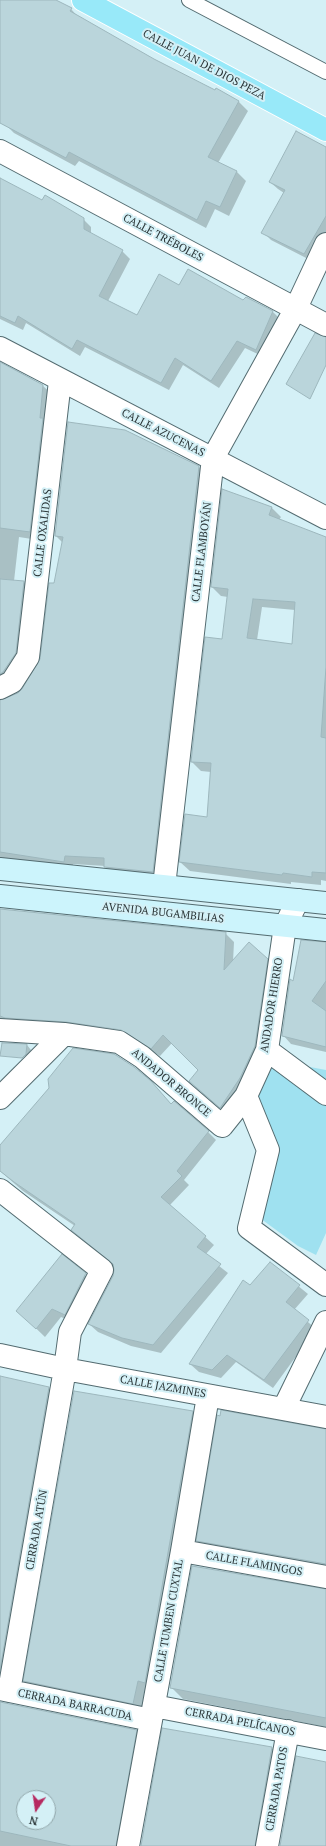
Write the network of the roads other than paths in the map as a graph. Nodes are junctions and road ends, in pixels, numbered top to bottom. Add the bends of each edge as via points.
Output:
1 (82, 0) edge
2 (189, 0) edge
3 (326, 72) edge
4 (326, 130) edge
5 (0, 152) edge
6 (326, 244) edge
7 (296, 308) junction
8 (326, 325) edge
9 (0, 348) edge
10 (60, 381) junction
11 (213, 458) junction
12 (326, 518) edge
13 (6, 685) edge
14 (0, 868) edge
15 (164, 886) junction
16 (0, 896) edge
17 (298, 900) junction
18 (326, 903) edge
19 (285, 926) junction
20 (326, 930) edge
21 (0, 1030) edge
22 (64, 1034) junction
23 (267, 1050) junction
24 (2, 1091) edge
25 (326, 1094) edge
26 (246, 1096) junction
27 (222, 1126) joint
28 (0, 1190) edge
29 (326, 1285) edge
30 (326, 1322) edge
31 (0, 1355) edge
32 (65, 1369) junction
33 (208, 1396) junction
34 (284, 1408) junction
35 (326, 1417) edge
36 (182, 1551) junction
37 (326, 1577) edge
38 (5, 1690) edge
39 (152, 1713) junction
40 (288, 1731) junction
41 (326, 1739) edge
42 (128, 1846) edge
43 (267, 1846) edge

1 - 4 main road, CALLE JUAN DE DIOS PEZA
2 - 3 lane
5 - 7 street, CALLE TRÉBOLES
6 - 7 street, CALLE FLAMBOYÁN
7 - 8 street, CALLE TRÉBOLES
7 - 11 street, CALLE FLAMBOYÁN
9 - 10 street, CALLE AZUCENAS
10 - 11 street, CALLE AZUCENAS
10 - 13 street, CALLE OXALIDAS via 28,657
11 - 12 street, CALLE AZUCENAS
11 - 15 street, CALLE FLAMBOYÁN
14 - 15 main road
15 - 17 main road
16 - 19 main road, AVENIDA BUGAMBILIAS
17 - 18 main road
17 - 19 street, ANDADOR HIERRO
19 - 20 main road, AVENIDA BUGAMBILIAS
19 - 23 street, ANDADOR HIERRO
21 - 22 street, ANDADOR BRONCE
22 - 24 street
22 - 27 street, ANDADOR BRONCE via 119,1042 142,1057
23 - 25 street
23 - 26 street, ANDADOR HIERRO
26 - 27 street, ANDADOR HIERRO
26 - 29 street via 268,1150 249,1228
28 - 32 street via 102,1270 70,1332
30 - 34 street
31 - 32 street, CALLE JAZMINES
32 - 33 street, CALLE JAZMINES
32 - 38 street, CERRADA ATÚN
33 - 34 street, CALLE JAZMINES
33 - 36 street, CALLE TUMBEN CUXTAL
34 - 35 street, CALLE JAZMINES
36 - 37 street, CALLE FLAMINGOS
36 - 39 street, CALLE TUMBEN CUXTAL
38 - 39 street, CERRADA BARRACUDA
39 - 40 street, CERRADA PELÍCANOS
39 - 42 street, CALLE TUMBEN CUXTAL
40 - 41 street, CERRADA PELÍCANOS
40 - 43 street, CERRADA PATOS

